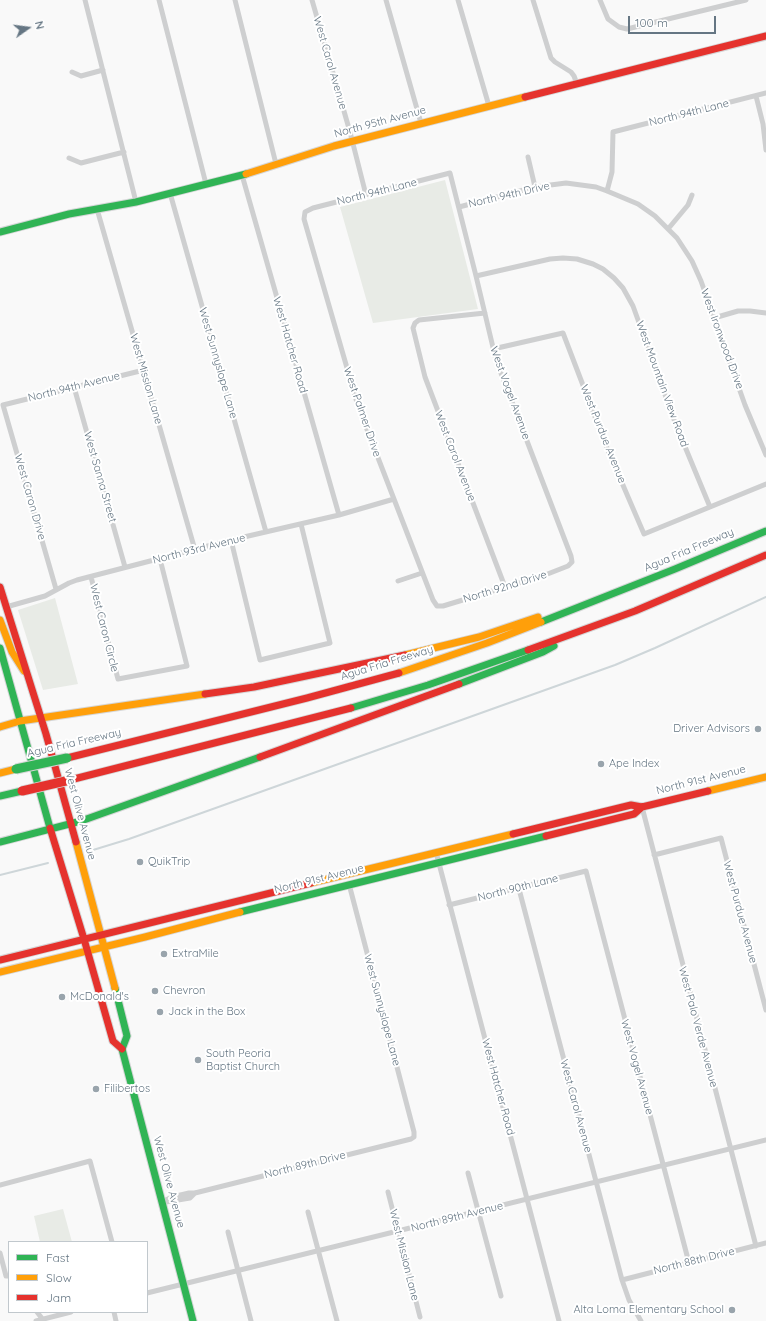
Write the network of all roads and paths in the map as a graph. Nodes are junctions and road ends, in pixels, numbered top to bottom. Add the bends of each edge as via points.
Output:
1 (85, 0) edge
2 (159, 0) edge
3 (235, 0) edge
4 (312, 0) edge
5 (386, 0) edge
6 (458, 0) edge
7 (533, 0) edge
8 (600, 0) edge
9 (746, 0) edge
10 (766, 36) edge
11 (103, 70) junction
12 (72, 72) dead end
13 (577, 84) junction
14 (766, 93) edge
15 (756, 96) junction
16 (489, 106) junction
17 (421, 124) junction
18 (353, 141) junction
19 (766, 150) edge
20 (124, 152) junction
21 (528, 157) dead end
22 (69, 158) dead end
23 (276, 164) junction
24 (450, 173) joint
25 (242, 175) junction
26 (206, 184) junction
27 (535, 187) junction
28 (607, 191) junction
29 (170, 193) junction
30 (366, 195) junction
31 (692, 195) dead end
32 (136, 202) junction
33 (458, 207) junction
34 (97, 209) junction
35 (305, 212) joint
36 (668, 228) junction
37 (0, 232) edge
38 (476, 276) junction
39 (485, 313) junction
40 (766, 313) edge
41 (714, 318) junction
42 (492, 349) junction
43 (144, 370) junction
44 (74, 387) junction
45 (3, 405) joint
46 (766, 455) edge
47 (766, 484) edge
48 (394, 499) junction
49 (710, 507) junction
50 (339, 515) junction
51 (301, 524) junction
52 (766, 531) edge
53 (266, 532) junction
54 (231, 540) junction
55 (195, 550) junction
56 (766, 555) edge
57 (160, 559) junction
58 (572, 562) joint
59 (125, 567) junction
60 (675, 570) junction
61 (422, 573) junction
62 (91, 577) junction
63 (398, 581) dead end
64 (0, 587) edge
65 (505, 587) junction
66 (56, 590) junction
67 (437, 606) joint
68 (6, 608) junction
69 (0, 620) edge
70 (574, 634) junction
71 (0, 648) edge
72 (28, 676) junction
73 (41, 718) junction
74 (20, 721) junction
75 (0, 727) edge
76 (0, 773) edge
77 (766, 777) edge
78 (0, 796) edge
79 (642, 807) junction
80 (71, 824) junction
81 (50, 829) junction
82 (0, 842) edge
83 (654, 856) junction
84 (437, 857) junction
85 (586, 871) joint
86 (348, 879) junction
87 (519, 889) junction
88 (265, 895) junction
89 (267, 904) junction
90 (449, 905) junction
91 (193, 912) junction
92 (196, 924) junction
93 (100, 935) junction
94 (84, 939) junction
95 (104, 947) junction
96 (88, 951) junction
97 (0, 960) edge
98 (0, 972) edge
99 (766, 1010) edge
100 (122, 1048) junction
101 (414, 1137) joint
102 (766, 1140) edge
103 (730, 1149) junction
104 (664, 1166) junction
105 (468, 1173) dead end
106 (596, 1182) junction
107 (0, 1185) edge
108 (388, 1192) dead end
109 (528, 1199) junction
110 (162, 1202) junction
111 (308, 1212) dead end
112 (479, 1212) junction
113 (398, 1231) junction
114 (228, 1232) dead end
115 (112, 1241) edge
116 (766, 1243) edge
117 (756, 1246) junction
118 (318, 1250) junction
119 (0, 1253) edge
120 (689, 1263) junction
121 (238, 1270) junction
122 (8, 1276) edge
123 (622, 1280) junction
124 (183, 1283) junction
125 (148, 1293) edge
126 (501, 1296) dead end
127 (68, 1313) edge
128 (420, 1317) dead end
129 (44, 1320) edge
130 (36, 1321) edge
131 (193, 1321) edge
132 (251, 1321) edge
133 (337, 1321) edge
134 (559, 1321) edge
135 (641, 1321) edge

1 - 11 street
2 - 26 street
3 - 23 street
4 - 18 street, West Carol Avenue
5 - 17 street
6 - 16 street
7 - 13 street via 551,58 571,72
8 - 9 street via 608,19 623,28
10 - 13 main road, North 95th Avenue
11 - 12 street via 81,76
11 - 20 street
13 - 16 main road, North 95th Avenue
14 - 15 street, North 94th Lane
15 - 19 street
15 - 28 street, North 94th Lane via 613,132 612,172
16 - 17 main road, North 95th Avenue
17 - 18 main road, North 95th Avenue
18 - 23 main road, North 95th Avenue
18 - 30 street, West Carol Avenue
20 - 22 street via 81,163
20 - 32 street
21 - 27 street
23 - 25 main road, North 95th Avenue
24 - 30 street, North 94th Lane
24 - 33 street, West Vogel Avenue
25 - 26 main road, North 95th Avenue
25 - 50 street, West Hatcher Road
26 - 29 main road, North 95th Avenue
27 - 28 street, North 94th Drive via 566,183
27 - 33 street, North 94th Drive
28 - 36 street, North 94th Drive via 638,204
29 - 32 main road, North 95th Avenue
29 - 53 street, West Sunnyslope Lane
30 - 35 street, North 94th Lane
31 - 36 street via 688,205
32 - 34 main road, North 95th Avenue
33 - 38 street, West Vogel Avenue
34 - 37 main road, North 95th Avenue
34 - 43 street, West Mission Lane
35 - 48 street, West Palmer Drive via 304,219 354,393
36 - 41 street, West Ironwood Drive via 683,245 692,261
38 - 39 street, West Vogel Avenue
38 - 49 street, West Mountain View Road via 564,258 603,269 614,278 633,306 673,418
39 - 42 street, West Vogel Avenue
39 - 65 street, West Carol Avenue via 419,320 413,328 425,377
40 - 41 street via 738,311
41 - 46 street, West Ironwood Drive
42 - 49 street, West Purdue Avenue via 563,333 607,448 644,534
42 - 58 street, West Vogel Avenue
43 - 44 street, North 94th Avenue
43 - 55 street, West Mission Lane
44 - 45 street, North 94th Avenue
44 - 59 street, West Sanna Street
45 - 66 street, West Caron Drive
47 - 49 street
48 - 50 street, North 93rd Avenue
48 - 61 street, West Palmer Drive
50 - 51 street, North 93rd Avenue
51 - 53 street, North 93rd Avenue
51 - 54 street via 330,643 260,660
52 - 60 main road, Agua Fria Freeway
53 - 54 street, North 93rd Avenue
54 - 55 street, North 93rd Avenue
55 - 57 street, North 93rd Avenue
56 - 70 main road
57 - 59 street, North 93rd Avenue
57 - 62 street, West Caron Circle via 187,666 118,679
58 - 65 street, North 92nd Drive via 545,575
59 - 62 street, North 93rd Avenue
60 - 73 main road via 502,630 397,657 233,691
60 - 76 main road, Agua Fria Freeway, bridge via 487,643 399,673
61 - 63 street
61 - 67 street, West Palmer Drive
62 - 66 street, North 93rd Avenue via 69,583
64 - 68 main road, West Olive Avenue
65 - 67 street, North 92nd Drive
66 - 68 street, North 93rd Avenue
68 - 72 main road, West Olive Avenue
69 - 72 main road via 12,652
70 - 78 main road, bridge via 435,683 346,710
70 - 80 main road via 543,652 386,712
71 - 74 main road, West Olive Avenue
72 - 73 main road, West Olive Avenue
73 - 74 main road
73 - 80 main road, West Olive Avenue
74 - 75 main road
74 - 81 main road, West Olive Avenue
77 - 79 main road, North 91st Avenue
79 - 83 street, West Palo Verde Avenue
79 - 84 main road, North 91st Avenue via 634,814 538,832
80 - 81 main road
80 - 93 main road, West Olive Avenue
81 - 82 main road
81 - 94 main road, West Olive Avenue
83 - 99 street, West Purdue Avenue via 721,838
83 - 103 street, West Palo Verde Avenue
84 - 86 main road, North 91st Avenue
84 - 90 street, West Hatcher Road
85 - 87 street, North 90th Lane
85 - 104 street, West Vogel Avenue
86 - 88 main road, North 91st Avenue
86 - 89 main road, North 91st Avenue
86 - 101 street, West Sunnyslope Lane
87 - 90 street, North 90th Lane
87 - 106 street, West Carol Avenue
88 - 89 main road
88 - 91 main road, North 91st Avenue
89 - 92 main road, North 91st Avenue
90 - 109 street, West Hatcher Road
91 - 92 main road
91 - 93 main road, North 91st Avenue
92 - 95 main road, North 91st Avenue
93 - 94 main road, North 91st Avenue
93 - 95 main road, West Olive Avenue
94 - 96 main road, West Olive Avenue
94 - 97 main road, North 91st Avenue
95 - 96 main road, North 91st Avenue
95 - 100 main road, West Olive Avenue via 127,1036
96 - 98 main road, North 91st Avenue
96 - 100 main road, West Olive Avenue via 113,1041
100 - 110 main road, West Olive Avenue
101 - 110 street, North 89th Drive via 172,1197
102 - 103 street, North 89th Avenue
103 - 104 street, North 89th Avenue
103 - 117 street, West Palo Verde Avenue
104 - 106 street, North 89th Avenue
104 - 120 street, West Vogel Avenue
105 - 112 street
106 - 109 street, North 89th Avenue
106 - 123 street, West Carol Avenue
107 - 115 street via 90,1161
108 - 113 street, West Mission Lane
109 - 112 street, North 89th Avenue
109 - 134 street, West Hatcher Road
110 - 124 main road, West Olive Avenue
111 - 118 street
112 - 113 street, North 89th Avenue
112 - 126 street
113 - 118 street, North 89th Avenue
113 - 128 street, West Mission Lane
114 - 121 street
116 - 117 street, North 88th Drive
117 - 120 street, North 88th Drive
118 - 121 street, North 89th Avenue
118 - 133 street
119 - 122 street
120 - 123 street, North 88th Drive
121 - 124 street, North 89th Avenue
121 - 132 street
123 - 135 street, West Carol Avenue via 629,1300
124 - 125 street, North 89th Avenue
124 - 131 main road, West Olive Avenue
127 - 129 street
129 - 130 street

